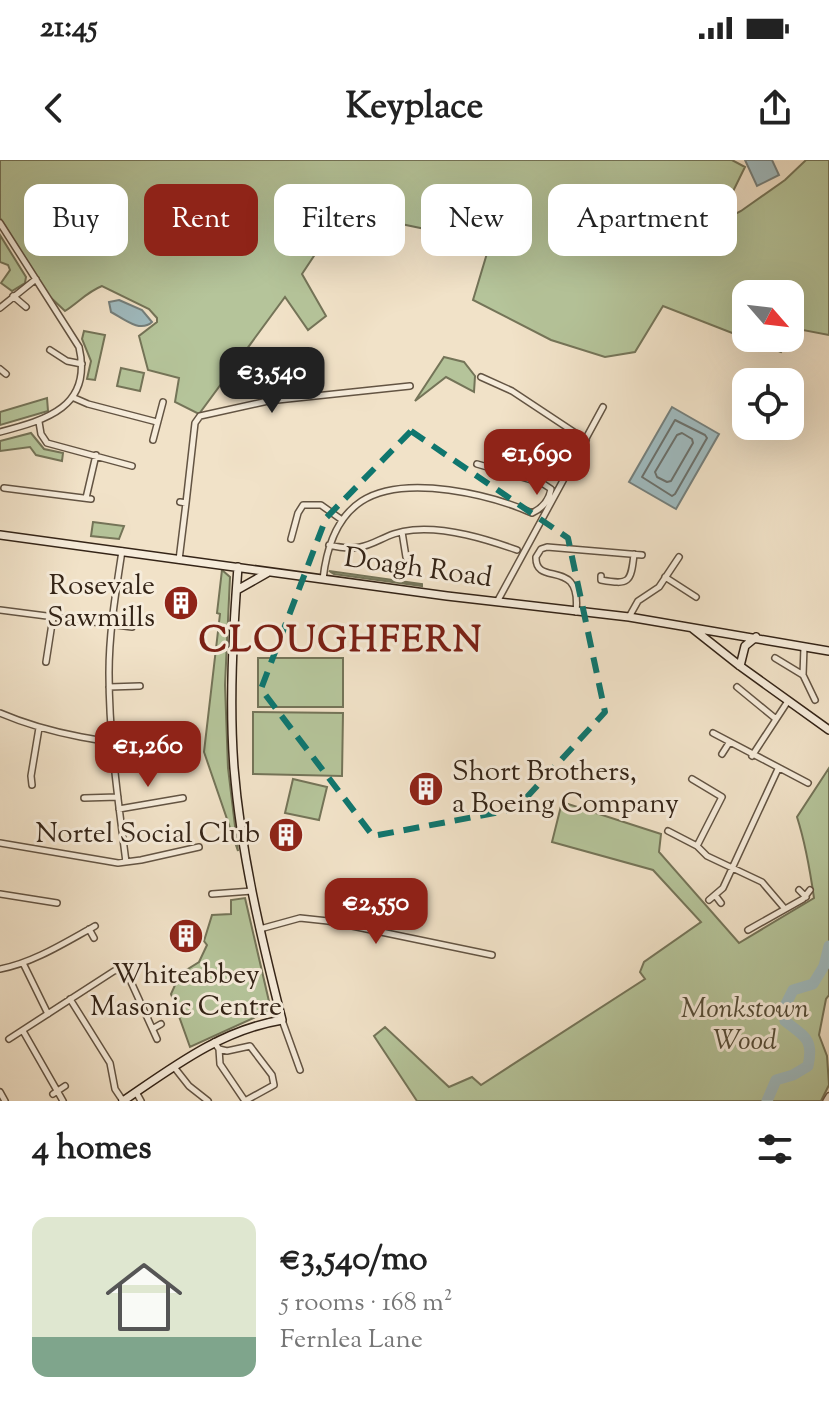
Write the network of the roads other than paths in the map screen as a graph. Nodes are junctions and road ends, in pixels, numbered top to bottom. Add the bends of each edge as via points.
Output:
1 (0, 223) edge
2 (36, 279) junction
3 (13, 296) junction
4 (26, 307) dead end
5 (0, 308) edge
6 (50, 350) dead end
7 (82, 364) junction
8 (0, 369) edge
9 (6, 374) dead end
10 (481, 377) dead end
11 (410, 386) dead end
12 (72, 397) junction
13 (163, 402) dead end
14 (603, 407) dead end
15 (39, 422) junction
16 (157, 422) junction
17 (0, 432) edge
18 (153, 440) dead end
19 (586, 440) junction
20 (96, 455) junction
21 (477, 464) dead end
22 (132, 466) dead end
23 (5, 488) dead end
24 (342, 520) junction
25 (402, 532) junction
26 (0, 535) edge
27 (291, 539) dead end
28 (329, 545) junction
29 (517, 550) dead end
30 (122, 551) junction
31 (634, 554) junction
32 (642, 555) dead end
33 (406, 557) dead end
34 (679, 557) dead end
35 (179, 560) junction
36 (238, 567) junction
37 (269, 572) junction
38 (601, 576) dead end
39 (665, 577) junction
40 (323, 579) junction
41 (237, 590) junction
42 (696, 597) dead end
43 (497, 602) junction
44 (0, 610) edge
45 (576, 612) junction
46 (53, 617) junction
47 (629, 617) junction
48 (112, 625) junction
49 (132, 627) dead end
50 (690, 627) junction
51 (756, 637) junction
52 (804, 647) junction
53 (829, 651) edge
54 (775, 658) dead end
55 (46, 662) dead end
56 (740, 666) junction
57 (803, 675) junction
58 (140, 686) dead end
59 (109, 687) junction
60 (740, 692) dead end
61 (815, 700) dead end
62 (788, 701) junction
63 (0, 713) edge
64 (776, 719) junction
65 (39, 728) junction
66 (829, 730) edge
67 (713, 733) dead end
68 (729, 743) junction
69 (113, 744) junction
70 (179, 750) dead end
71 (722, 754) dead end
72 (752, 756) junction
73 (778, 769) junction
74 (708, 776) dead end
75 (692, 779) dead end
76 (808, 783) dead end
77 (32, 785) dead end
78 (703, 786) junction
79 (118, 797) junction
80 (84, 798) dead end
81 (183, 798) dead end
82 (119, 809) junction
83 (668, 831) dead end
84 (0, 843) edge
85 (697, 846) junction
86 (199, 847) dead end
87 (126, 862) junction
88 (732, 868) junction
89 (799, 890) dead end
90 (810, 890) dead end
91 (252, 891) junction
92 (0, 894) edge
93 (212, 894) dead end
94 (806, 897) junction
95 (57, 903) dead end
96 (721, 903) dead end
97 (785, 909) junction
98 (259, 929) junction
99 (748, 930) dead end
100 (94, 938) dead end
101 (492, 955) dead end
102 (23, 963) junction
103 (0, 969) edge
104 (70, 999) junction
105 (48, 1014) junction
106 (282, 1020) junction
107 (161, 1024) dead end
108 (154, 1028) junction
109 (23, 1031) junction
110 (9, 1039) dead end
111 (157, 1039) dead end
112 (213, 1041) junction
113 (219, 1049) junction
114 (174, 1067) junction
115 (300, 1070) dead end
116 (0, 1092) edge
117 (136, 1092) junction
118 (5, 1101) edge
119 (63, 1101) edge
120 (123, 1101) edge
121 (141, 1101) edge
122 (208, 1101) edge

1 - 2 street
2 - 3 street
2 - 7 street via 79,347
3 - 4 street
3 - 5 street
6 - 7 street
7 - 12 street
8 - 9 street
10 - 19 street
11 - 35 street via 268,401 200,416 183,502
12 - 15 street
12 - 16 street
13 - 16 street
14 - 19 street
15 - 17 street
15 - 20 street via 47,443
16 - 18 street
19 - 43 street
20 - 22 street
20 - 23 street via 89,498
21 - 24 street via 542,483 551,489 550,497 532,513 479,494 400,487 379,492
24 - 27 street via 321,505 303,505
24 - 28 street
25 - 28 street via 356,550
25 - 29 street via 455,534
25 - 33 street
26 - 30 main road, Doagh Road
28 - 40 street
30 - 35 main road, Doagh Road
30 - 48 street
31 - 32 street
31 - 38 street via 627,581
31 - 45 street via 541,549 536,557 539,569 572,583
34 - 39 street
35 - 36 main road, Doagh Road
36 - 37 main road, Doagh Road
36 - 41 main road
37 - 40 main road, Doagh Road
37 - 41 main road
39 - 42 street
39 - 47 street via 638,601
40 - 43 main road, Doagh Road
41 - 91 main road via 234,768
43 - 45 main road, Doagh Road
44 - 46 street
45 - 47 main road, Doagh Road
46 - 48 street
46 - 55 street
47 - 50 main road, Doagh Road
48 - 49 street
48 - 59 street
50 - 51 main road, Doagh Road
50 - 56 main road
51 - 52 main road, Doagh Road
51 - 56 main road via 745,646
52 - 53 main road, Doagh Road
52 - 57 street
54 - 57 street
56 - 62 main road
57 - 61 street
58 - 59 street
59 - 69 street
60 - 64 street
62 - 64 street
62 - 66 main road
63 - 65 street
64 - 72 street
65 - 69 street
65 - 77 street
67 - 68 street
68 - 71 street
68 - 72 street
69 - 70 street
69 - 79 street
72 - 73 street
73 - 76 street
73 - 88 street
74 - 78 street
75 - 78 street
78 - 85 street via 722,800
79 - 80 street
79 - 82 street
81 - 82 street
82 - 87 street
83 - 85 street
84 - 87 street
85 - 88 street
86 - 87 street
88 - 96 street via 712,897
88 - 97 street via 762,882
89 - 94 street
90 - 94 street
91 - 93 street
91 - 98 main road
92 - 95 street
94 - 97 street
97 - 99 street
98 - 101 street via 300,918 328,921
98 - 106 main road
100 - 102 street via 92,927
102 - 103 street
102 - 105 street
104 - 105 street
104 - 108 street via 121,969
104 - 120 street via 110,1063
105 - 109 street
106 - 112 main road
106 - 115 street
107 - 108 street
108 - 111 street
109 - 110 street
109 - 119 street
112 - 113 street
112 - 114 main road
113 - 113 street via 220,1064 245,1101 274,1085 250,1046
114 - 117 main road
114 - 122 street
116 - 118 street
117 - 120 main road
117 - 121 street

